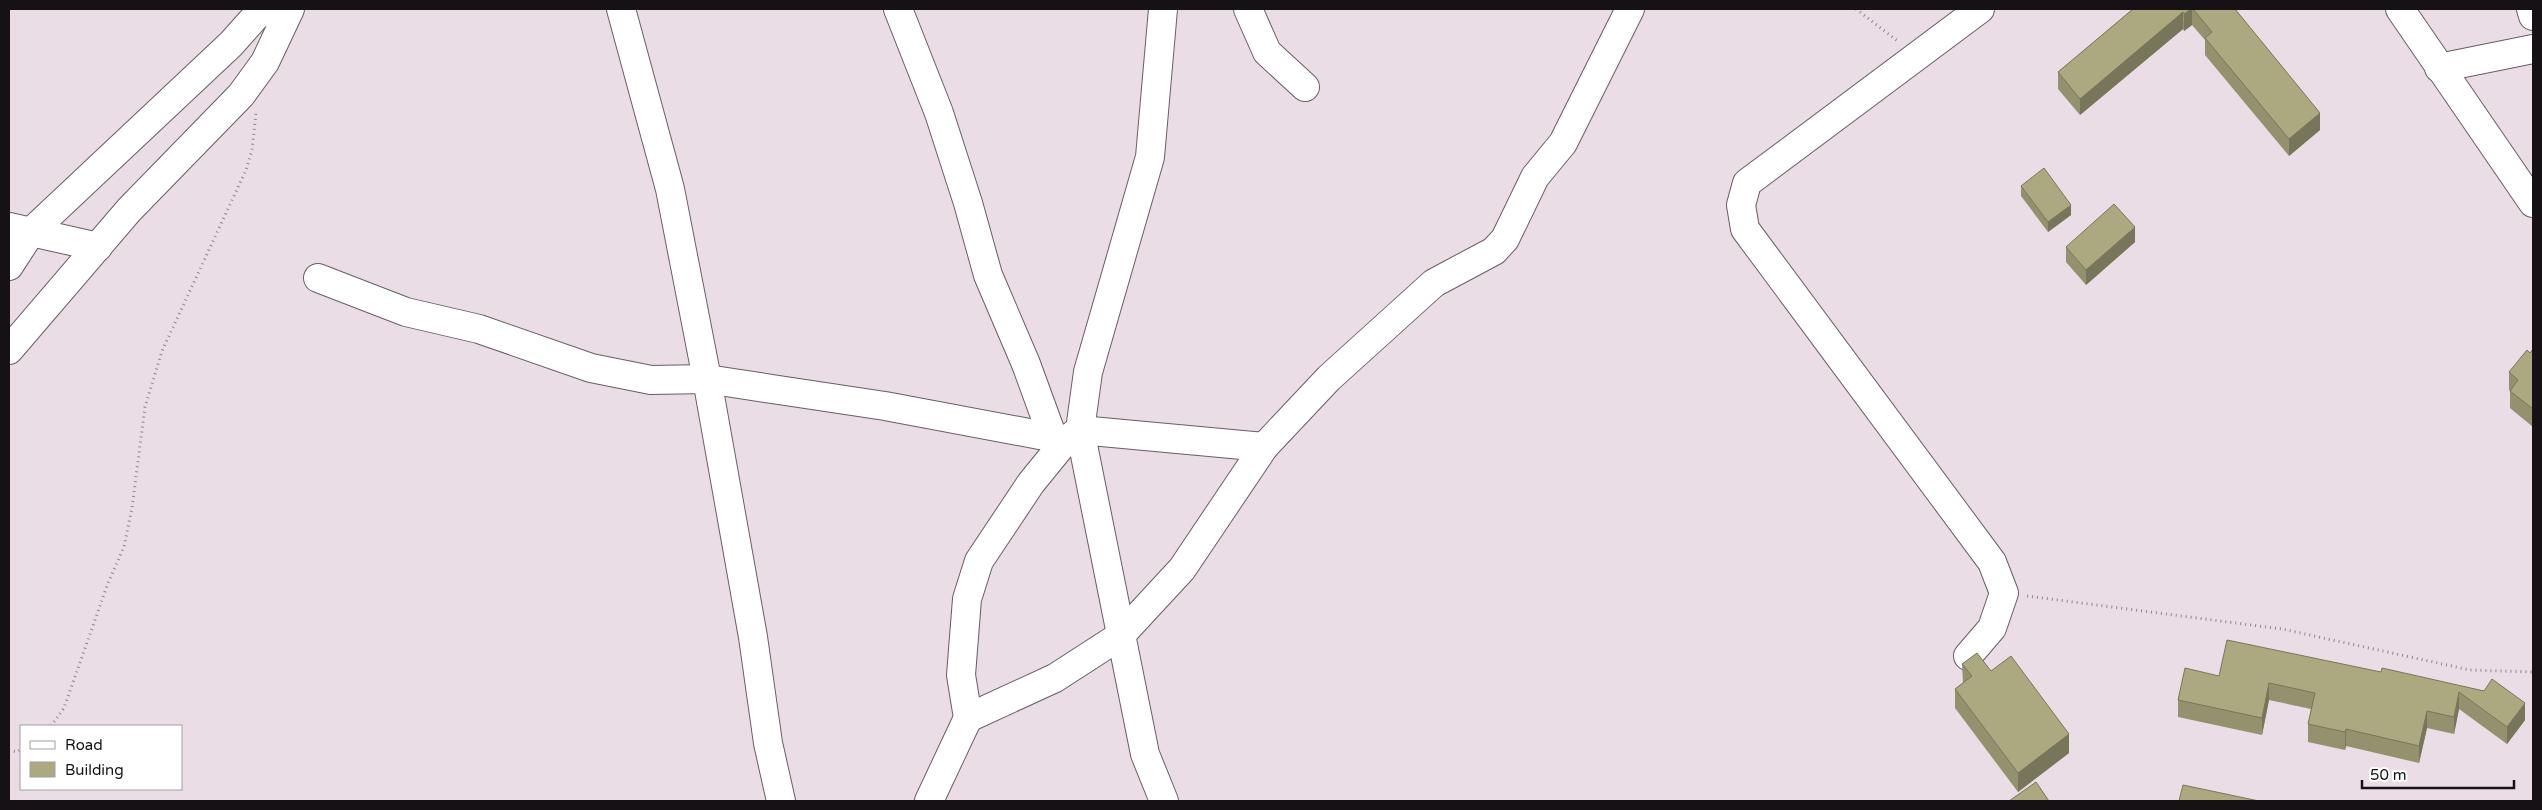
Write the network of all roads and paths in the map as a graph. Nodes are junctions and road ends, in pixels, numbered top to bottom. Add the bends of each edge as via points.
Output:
1 (267, 9) edge
2 (290, 9) edge
3 (621, 9) edge
4 (898, 9) edge
5 (1163, 9) edge
6 (1248, 9) edge
7 (1630, 9) edge
8 (1856, 9) edge
9 (1980, 9) edge
10 (2400, 9) edge
11 (2531, 9) edge
12 (2533, 16) edge
13 (2533, 49) edge
14 (1917, 56) junction
15 (2439, 68) junction
16 (1306, 87) dead end
17 (257, 106) dead end
18 (2533, 203) edge
19 (20, 230) edge
20 (98, 247) junction
21 (9, 266) edge
22 (318, 278) dead end
23 (9, 350) edge
24 (708, 379) junction
25 (1066, 436) junction
26 (1264, 447) junction
27 (2004, 593) junction
28 (1120, 636) junction
29 (1968, 656) dead end
30 (2533, 672) edge
31 (968, 718) junction
32 (52, 725) edge
33 (781, 801) edge
34 (929, 801) edge
35 (1164, 801) edge

1 - 19 street
2 - 20 street via 265,62 240,95 129,210
3 - 24 street via 670,189
4 - 25 street via 939,114 988,275 1026,364
5 - 25 street via 1150,157 1088,372
6 - 16 street via 1266,52
7 - 26 street via 1563,143 1535,177 1505,239 1494,251 1434,283 1329,378
8 - 14 path
9 - 14 street
10 - 15 street
11 - 12 street
13 - 15 street
14 - 27 street via 1747,183 1740,205 1745,229 1992,562
15 - 18 street
17 - 32 path via 252,150 246,170 162,351 145,407 124,546 64,708
19 - 20 street
19 - 21 street
20 - 23 street
22 - 24 street via 406,312 479,329 592,368 651,380
24 - 25 street
24 - 33 street via 768,743
25 - 26 street
25 - 28 street
25 - 31 street via 979,561 967,599 961,675
26 - 28 street via 1182,569
27 - 29 street via 1992,628
27 - 30 path via 2282,629 2470,670
28 - 31 street via 1055,678
28 - 35 street via 1145,754
31 - 34 street

